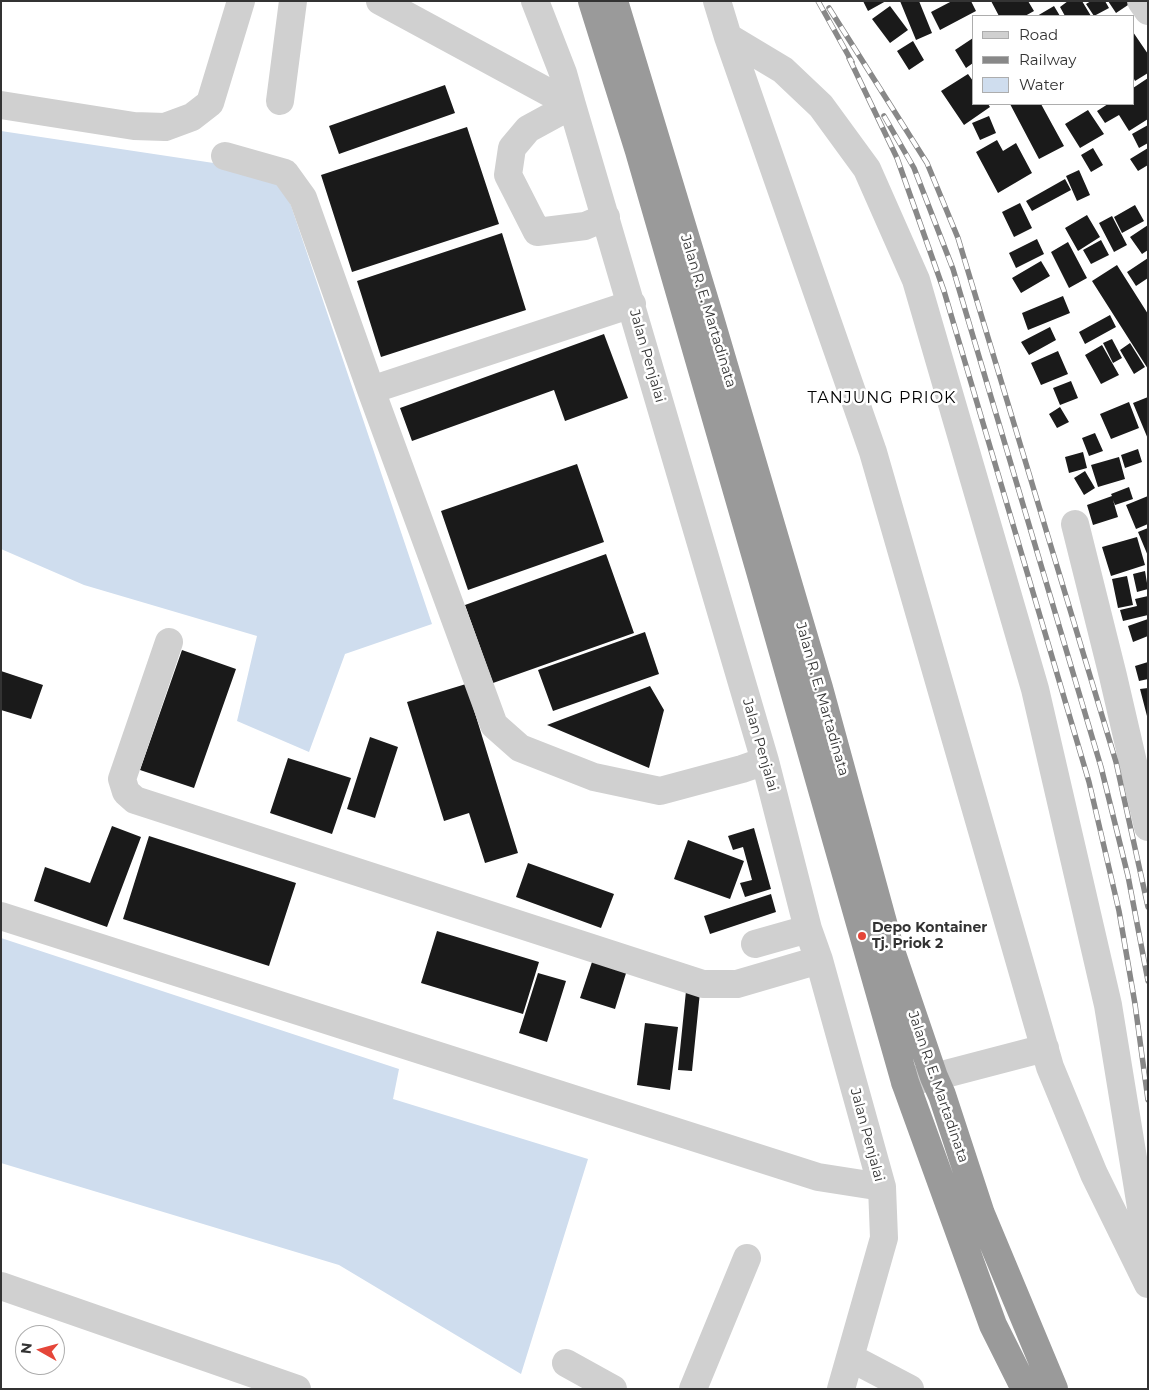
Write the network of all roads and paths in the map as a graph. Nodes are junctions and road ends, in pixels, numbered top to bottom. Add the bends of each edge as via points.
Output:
1 (241, 1) edge
2 (293, 1) edge
3 (380, 1) edge
4 (535, 1) edge
5 (592, 1) edge
6 (614, 1) edge
7 (717, 1) edge
8 (1141, 1) edge
9 (1148, 11) edge
10 (728, 37) junction
11 (280, 101) dead end
12 (1, 105) edge
13 (572, 105) junction
14 (225, 156) dead end
15 (606, 217) junction
16 (632, 304) junction
17 (371, 390) junction
18 (1076, 524) dead end
19 (169, 642) dead end
20 (765, 762) junction
21 (1148, 827) edge
22 (1, 916) edge
23 (808, 929) junction
24 (755, 944) dead end
25 (818, 960) junction
26 (1045, 1048) junction
27 (934, 1077) junction
28 (905, 1082) junction
29 (882, 1187) junction
30 (1148, 1250) edge
31 (747, 1258) dead end
32 (1148, 1284) edge
33 (1, 1286) edge
34 (851, 1358) junction
35 (566, 1363) dead end
36 (297, 1389) edge
37 (613, 1389) edge
38 (693, 1389) edge
39 (841, 1389) edge
40 (910, 1389) edge
41 (1025, 1389) edge
42 (1054, 1389) edge

1 - 12 street via 210,102 192,117 166,127 134,126
2 - 11 street
3 - 13 street
4 - 13 street, Jalan Penjalai
5 - 28 highway, Jalan R. E. Martadinata via 760,571
6 - 27 highway, Jalan R. E. Martadinata via 816,678 890,948
7 - 10 street
8 - 9 street
10 - 26 street via 873,452
10 - 30 street via 782,70 821,106 867,169 916,280 1036,689 1108,1004
13 - 15 street, Jalan Penjalai
13 - 15 street via 528,128 512,148 508,175 537,232 585,226
14 - 17 street via 285,173 303,198
15 - 16 street, Jalan Penjalai
16 - 17 street
16 - 20 street, Jalan Penjalai
17 - 20 street via 494,725 520,748 594,777 660,791
18 - 21 street
19 - 25 street via 122,779 126,792 135,800 703,984 737,984
20 - 23 street, Jalan Penjalai
22 - 29 street via 818,1177
23 - 24 street
23 - 25 street, Jalan Penjalai
25 - 29 street, Jalan Penjalai
26 - 27 street
26 - 32 street via 1094,1174
27 - 28 street
27 - 42 highway, Jalan R. E. Martadinata via 981,1214
28 - 41 highway, Jalan R. E. Martadinata via 993,1325
29 - 34 street, Jalan Penjalai via 884,1238
31 - 38 street
33 - 36 street
34 - 39 street, Jalan Penjalai
34 - 40 street
35 - 37 street

